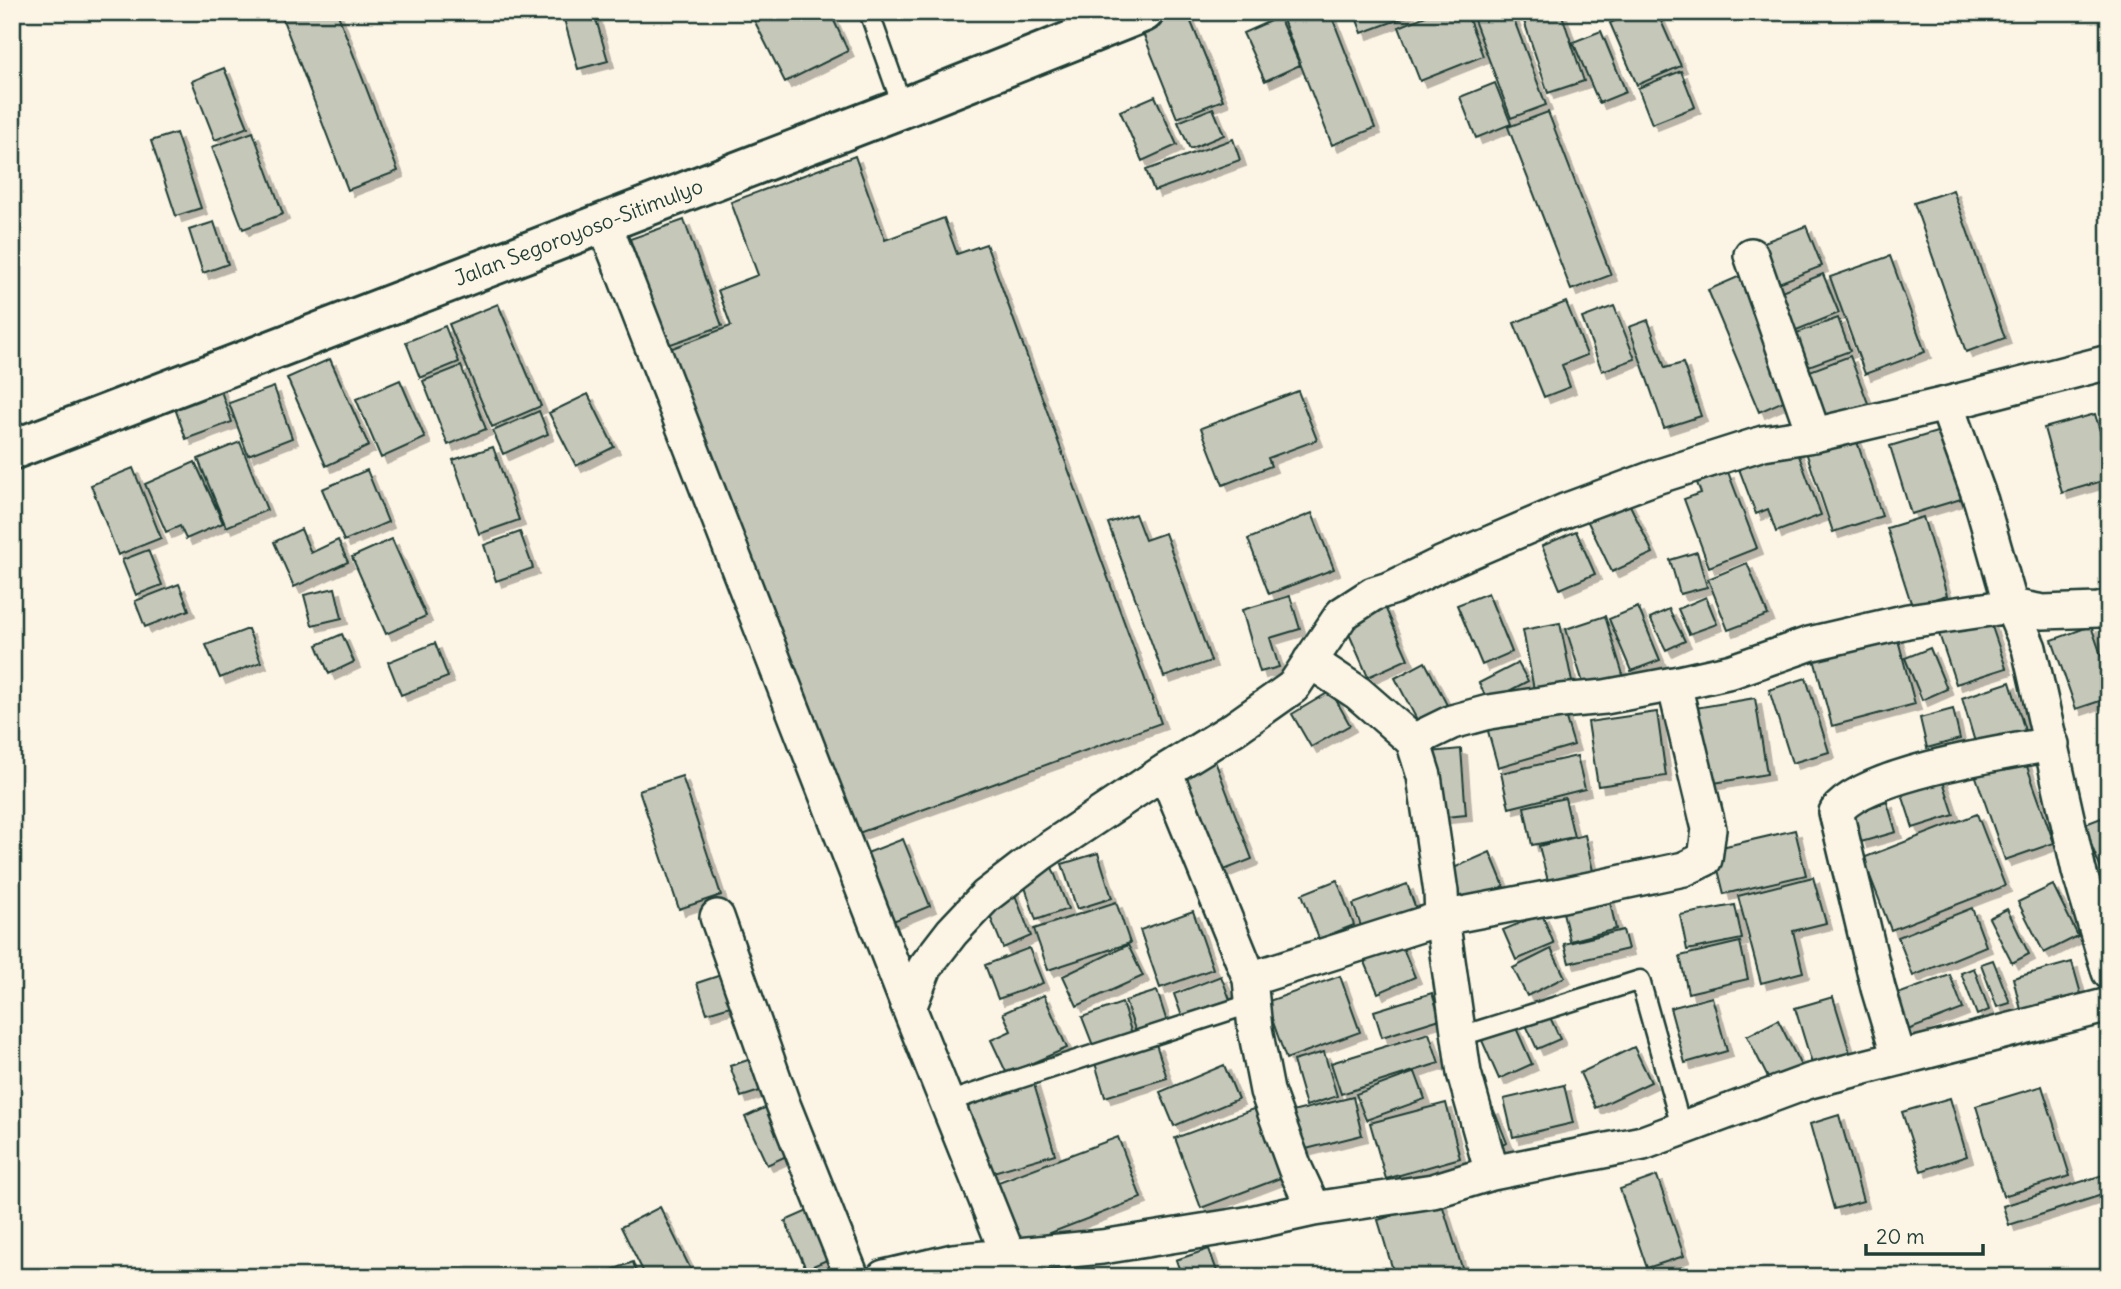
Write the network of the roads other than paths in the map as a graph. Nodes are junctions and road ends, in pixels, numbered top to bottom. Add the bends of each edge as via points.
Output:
1 (869, 12) edge
2 (1144, 12) edge
3 (903, 108) junction
4 (604, 223) junction
5 (1751, 255) dead end
6 (2109, 362) edge
7 (1946, 404) junction
8 (1814, 435) junction
9 (12, 450) edge
10 (2011, 606) junction
11 (2109, 607) edge
12 (1310, 662) junction
13 (1674, 684) junction
14 (1413, 741) junction
15 (2052, 744) junction
16 (1165, 771) junction
17 (717, 917) dead end
18 (1442, 918) junction
19 (2109, 972) edge
20 (1252, 991) junction
21 (2109, 1005) edge
22 (909, 1008) junction
23 (1458, 1037) junction
24 (1899, 1058) junction
25 (947, 1102) junction
26 (1682, 1129) junction
27 (1492, 1173) junction
28 (1314, 1209) junction
29 (1015, 1267) edge
30 (852, 1277) edge
31 (884, 1277) edge

1 - 3 lane
2 - 3 main road, Jalan Segoroyoso-Sitimulyo
3 - 4 main road, Jalan Segoroyoso-Sitimulyo
4 - 9 main road, Jalan Segoroyoso-Sitimulyo
4 - 22 street
5 - 8 street
6 - 7 street
7 - 8 street
7 - 10 street via 1981,501
8 - 12 street via 1763,443 1656,477 1567,510 1373,594 1342,614
10 - 11 street via 2043,612
10 - 13 street via 1908,621 1809,644 1732,671
10 - 15 street via 2029,649
12 - 14 street via 1358,693
12 - 16 street via 1293,687
13 - 14 street via 1489,712 1452,722
13 - 18 street via 1709,829 1705,859 1684,869
14 - 18 street via 1424,776
15 - 19 street via 2080,871
15 - 24 street via 1997,753 1891,781 1856,794 1836,812
16 - 20 street
16 - 22 street via 986,896 925,967
17 - 30 street via 783,1104
18 - 20 street
18 - 23 street
20 - 25 lane
20 - 28 street via 1268,1091
21 - 24 street
22 - 25 street
23 - 26 lane via 1640,981
23 - 27 street
24 - 26 street via 1810,1081
25 - 29 street
26 - 27 street via 1643,1143
27 - 28 street via 1433,1191
28 - 29 street
29 - 31 street via 953,1261

